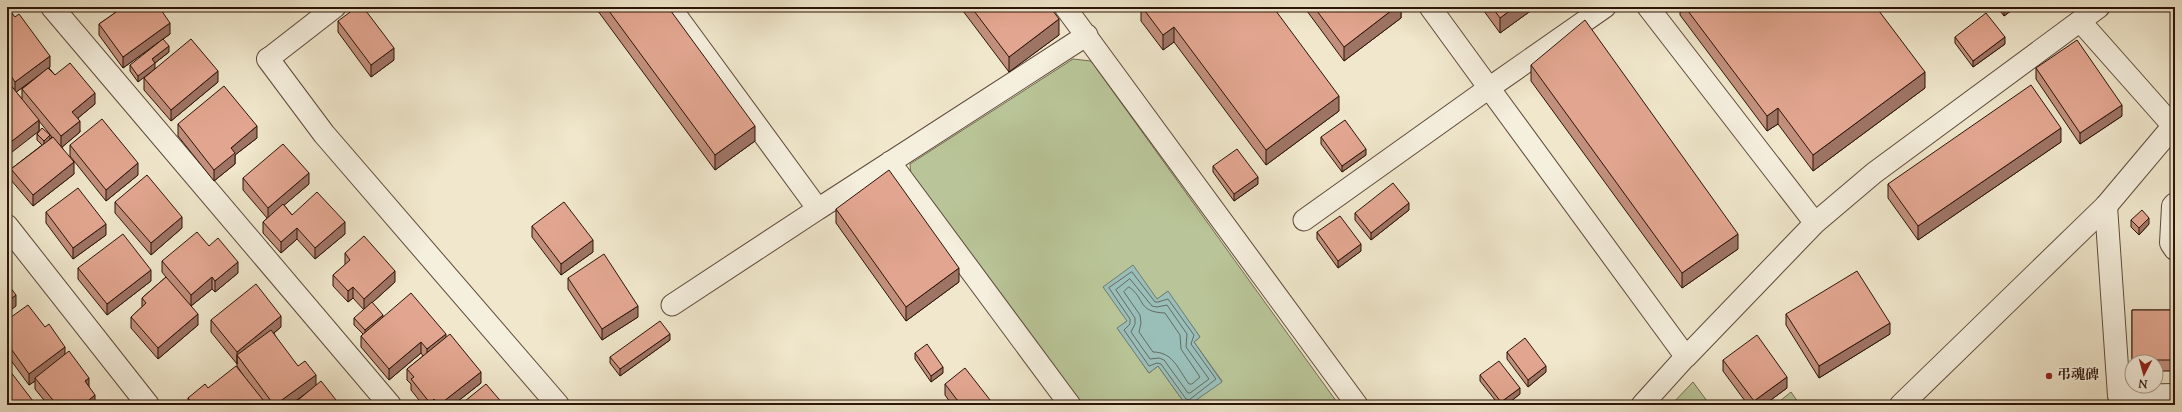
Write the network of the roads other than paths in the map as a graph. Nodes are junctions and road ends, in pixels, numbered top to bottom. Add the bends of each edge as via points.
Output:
1 (52, 7) edge
2 (335, 7) edge
3 (670, 7) edge
4 (1065, 7) edge
5 (1430, 7) edge
6 (1605, 7) edge
7 (1648, 7) edge
8 (2099, 7) edge
9 (2080, 21) junction
10 (1086, 35) junction
11 (268, 60) joint
12 (1489, 88) junction
13 (2174, 125) edge
14 (890, 162) junction
15 (2175, 204) edge
16 (2106, 206) junction
17 (818, 209) junction
18 (1304, 220) dead end
19 (1815, 223) junction
20 (7, 226) edge
21 (2175, 249) edge
22 (672, 305) dead end
23 (1689, 353) junction
24 (2175, 395) edge
25 (2119, 400) edge
26 (148, 405) edge
27 (390, 405) edge
28 (558, 405) edge
29 (1070, 405) edge
30 (1357, 405) edge
31 (1642, 405) edge
32 (1901, 405) edge

1 - 27 street
2 - 11 lane
3 - 17 lane
4 - 10 lane
5 - 12 lane
6 - 12 lane
7 - 19 lane
8 - 9 lane
9 - 13 lane
9 - 19 lane via 1874,173
10 - 14 lane
10 - 30 lane
11 - 28 street via 324,134
12 - 18 lane
12 - 23 lane via 1686,357
13 - 16 street
14 - 17 lane
14 - 29 lane
15 - 21 street via 2171,243
16 - 25 street
16 - 32 street
17 - 22 lane
19 - 23 lane
20 - 26 street
23 - 31 lane
24 - 25 street

